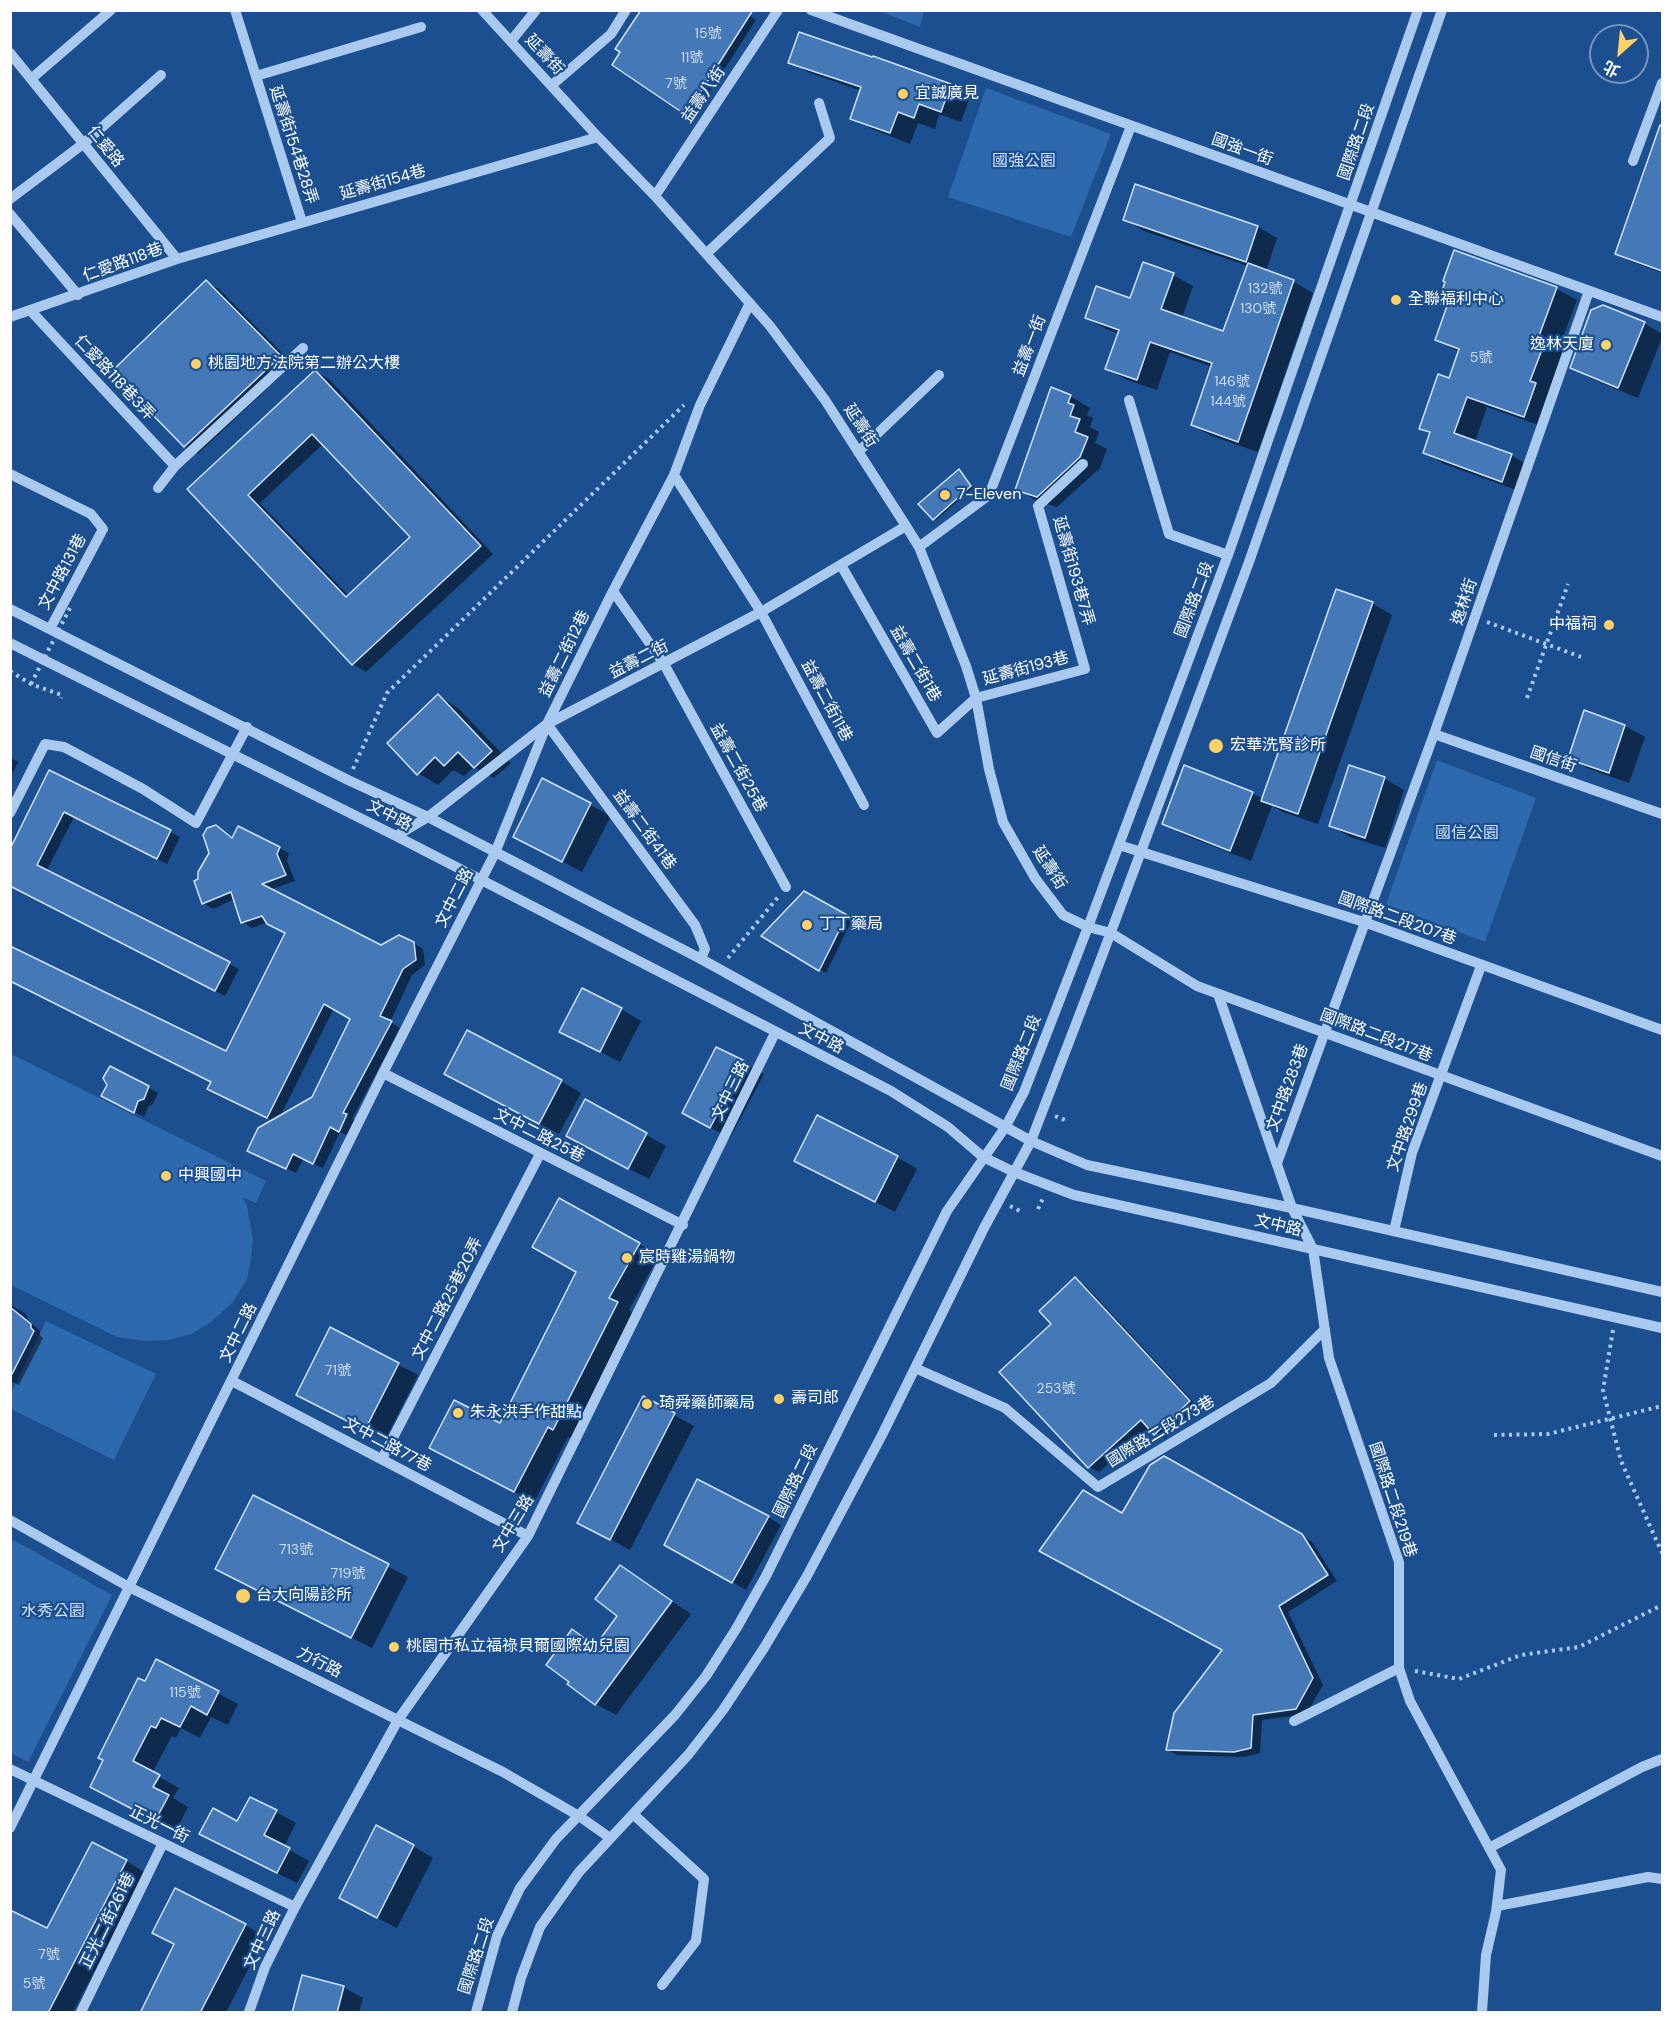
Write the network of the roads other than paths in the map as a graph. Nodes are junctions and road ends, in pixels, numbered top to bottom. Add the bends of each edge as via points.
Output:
1 (111, 10) edge
2 (235, 10) edge
3 (482, 10) edge
4 (536, 10) edge
5 (626, 10) edge
6 (778, 10) edge
7 (811, 10) edge
8 (1418, 10) edge
9 (1442, 10) edge
10 (421, 27) dead end
11 (511, 41) junction
12 (10, 53) edge
13 (161, 75) dead end
14 (256, 76) junction
15 (31, 79) junction
16 (1662, 83) edge
17 (552, 85) junction
18 (819, 103) dead end
19 (1131, 126) junction
20 (598, 137) junction
21 (83, 144) junction
22 (1633, 161) dead end
23 (655, 196) junction
24 (10, 200) edge
25 (1351, 206) junction
26 (1372, 213) junction
27 (10, 214) edge
28 (302, 222) junction
29 (707, 253) junction
30 (177, 259) junction
31 (1589, 291) junction
32 (78, 295) junction
33 (750, 303) junction
34 (30, 310) junction
35 (10, 317) edge
36 (1662, 317) edge
37 (303, 348) dead end
38 (939, 375) dead end
39 (1130, 400) dead end
40 (858, 452) junction
41 (1083, 465) dead end
42 (175, 466) junction
43 (10, 474) edge
44 (674, 475) junction
45 (158, 488) dead end
46 (906, 526) junction
47 (919, 547) junction
48 (1228, 555) junction
49 (841, 565) junction
50 (613, 591) junction
51 (10, 609) edge
52 (761, 612) junction
53 (50, 629) junction
54 (10, 643) edge
55 (664, 664) junction
56 (1085, 669) joint
57 (976, 698) junction
58 (547, 724) junction
59 (246, 727) junction
60 (1434, 734) junction
61 (232, 754) junction
62 (864, 805) dead end
63 (10, 813) edge
64 (1662, 814) edge
65 (428, 817) junction
66 (396, 836) junction
67 (1119, 845) junction
68 (1141, 851) junction
69 (495, 853) junction
70 (481, 880) junction
71 (786, 887) road end
72 (1364, 922) junction
73 (1088, 927) junction
74 (1111, 933) junction
75 (701, 959) junction
76 (1481, 966) junction
77 (1218, 993) junction
78 (1662, 1030) edge
79 (1325, 1032) junction
80 (775, 1033) junction
81 (383, 1073) junction
82 (1442, 1076) junction
83 (1005, 1126) junction
84 (1031, 1141) junction
85 (540, 1154) junction
86 (1662, 1156) edge
87 (983, 1157) junction
88 (1277, 1163) junction
89 (1014, 1172) junction
90 (1292, 1208) junction
91 (683, 1225) junction
92 (1394, 1231) junction
93 (1313, 1249) junction
94 (1662, 1292) edge
95 (1662, 1328) edge
96 (1324, 1329) junction
97 (915, 1368) junction
98 (232, 1382) junction
99 (382, 1459) junction
100 (10, 1520) edge
101 (528, 1536) junction
102 (129, 1587) junction
103 (1399, 1668) junction
104 (398, 1720) junction
105 (1294, 1721) dead end
106 (1662, 1759) edge
107 (10, 1769) edge
108 (35, 1781) junction
109 (633, 1814) junction
110 (579, 1816) junction
111 (10, 1828) edge
112 (610, 1838) junction
113 (163, 1843) junction
114 (1489, 1848) junction
115 (1662, 1879) edge
116 (1497, 1906) junction
117 (295, 1907) junction
118 (662, 1984) dead end
119 (81, 2013) edge
120 (249, 2013) edge
121 (476, 2013) edge
122 (512, 2013) edge
123 (1482, 2013) edge

1 - 15 street
2 - 14 street, 延壽街154巷28弄
3 - 11 street, 延壽街
4 - 11 street
5 - 17 street via 611,34
6 - 23 street, 益壽八街
7 - 19 street, 國強一街
8 - 25 street, 國際路二段
9 - 26 street
10 - 14 street, 延壽街154巷28弄
11 - 17 street, 延壽街
12 - 15 street, 仁愛路
13 - 21 street
14 - 28 street, 延壽街154巷28弄
15 - 21 street, 仁愛路
16 - 22 street
17 - 20 street, 延壽街
18 - 29 street via 830,138
19 - 25 street, 國強一街
19 - 47 street, 益壽一街 via 989,495
20 - 23 street, 延壽街
20 - 28 street, 延壽街154巷
21 - 24 street
21 - 30 street, 仁愛路
23 - 29 street, 延壽街
25 - 26 street, 國強一街
25 - 48 street, 國際路二段
26 - 31 street, 國強一街
26 - 68 street via 1249,562
27 - 32 street
28 - 30 street, 延壽街154巷
29 - 33 street, 延壽街
30 - 32 street, 仁愛路118巷
31 - 36 street, 國強一街
31 - 60 street, 逸林街
32 - 34 street, 仁愛路118巷
33 - 40 street, 延壽街 via 800,363
33 - 44 street, 益壽二街12巷 via 700,405
34 - 35 street, 仁愛路118巷
34 - 42 street, 仁愛路118巷3弄
37 - 42 street
38 - 40 street
39 - 48 street via 1169,534
40 - 46 street, 延壽街
41 - 56 street, 延壽街193巷7弄 via 1038,506
42 - 45 street
43 - 53 street, 文中路131巷 via 91,514 103,529
44 - 50 street, 益壽二街12巷
44 - 52 street
46 - 47 street, 延壽街
46 - 49 street, 益壽二街
47 - 57 street, 延壽街
48 - 67 street, 國際路二段
49 - 52 street, 益壽二街
49 - 57 street, 益壽二街1巷 via 937,733
50 - 55 street, 益壽二街25巷
50 - 58 street, 益壽二街12巷
51 - 53 street, 文中路
52 - 55 street, 益壽二街
52 - 62 street, 益壽二街11巷
53 - 59 street, 文中路
54 - 61 street, 文中路
55 - 58 street, 益壽二街
55 - 71 street, 益壽二街25巷
56 - 57 street, 延壽街193巷
57 - 73 street, 延壽街 via 1003,822 1035,878 1063,915
58 - 65 street, 益壽二街
58 - 69 street, 益壽二街12巷
58 - 75 street, 益壽二街41巷 via 695,925 705,949
59 - 61 street
59 - 65 street, 文中路
60 - 64 street, 國信街
60 - 72 street, 逸林街
61 - 63 street via 196,824 143,789 64,747 45,744
61 - 66 street, 文中路
65 - 66 street, 益壽二街
65 - 69 street, 文中路
66 - 70 street, 文中路
67 - 68 street, 國際路二段207巷
67 - 73 street, 國際路二段
68 - 72 street, 國際路二段207巷
68 - 74 street
69 - 70 street, 文中二路
69 - 75 street, 文中路
70 - 80 street, 文中路
70 - 81 street, 文中二路
72 - 76 street, 國際路二段207巷
72 - 79 street, 文中路283巷
73 - 74 street, 國際路二段217巷
73 - 83 street, 國際路二段 via 1026,1086
74 - 77 street, 國際路二段217巷 via 1197,986
74 - 84 street
75 - 83 street, 文中路
76 - 78 street, 國際路二段207巷
76 - 82 street, 文中路299巷
77 - 79 street, 國際路二段217巷
77 - 88 street, 國際路二段219巷
79 - 82 street, 國際路二段217巷
79 - 88 street, 文中路283巷
80 - 87 street, 文中路 via 891,1091 948,1127
80 - 91 street, 文中三路
81 - 85 street, 文中二路25巷
81 - 98 street, 文中二路
82 - 86 street, 國際路二段217巷
82 - 92 street, 文中路299巷 via 1412,1153
83 - 84 street, 文中路
83 - 87 street, 國際路二段
84 - 89 street
84 - 90 street, 文中路 via 1087,1165
85 - 91 street, 文中二路25巷
85 - 99 street, 文中二路25巷20弄
87 - 89 street, 文中路
87 - 110 street, 國際路二段 via 947,1211 736,1629 675,1715
88 - 90 street, 國際路二段219巷
89 - 93 street, 文中路 via 1074,1195
89 - 97 street
90 - 92 street, 文中路
90 - 93 street, 國際路二段219巷
91 - 101 street, 文中三路
92 - 94 street, 文中路
93 - 95 street, 文中路
93 - 96 street, 國際路二段219巷
96 - 97 street, 國際路二段273巷 via 1271,1383 1098,1487 1005,1408
96 - 103 street, 國際路二段219巷 via 1329,1358 1399,1562
97 - 109 street via 807,1576 764,1648 688,1755
98 - 99 street, 文中二路77巷
98 - 102 street, 文中二路
99 - 101 street, 文中二路77巷
100 - 102 street, 力行路
101 - 104 street, 文中三路
102 - 104 street, 力行路
102 - 108 street, 文中二路
103 - 105 street
103 - 114 street, 國際路二段219巷 via 1410,1701
104 - 110 street, 力行路
104 - 117 street, 文中三路
106 - 114 street
107 - 108 street, 正光一街
108 - 111 street, 文中二路
108 - 113 street, 正光一街
109 - 112 street
109 - 118 street via 704,1879 696,1941
110 - 112 street, 力行路
110 - 121 street, 國際路二段 via 556,1839 520,1888 497,1936
112 - 122 street via 579,1872 540,1927
113 - 117 street, 正光一街
113 - 119 street, 正光二街261巷
114 - 116 street, 國際路二段219巷 via 1501,1870
115 - 116 street via 1648,1877
116 - 123 street, 國際路二段219巷 via 1486,1955
117 - 120 street, 文中三路 via 265,1968

